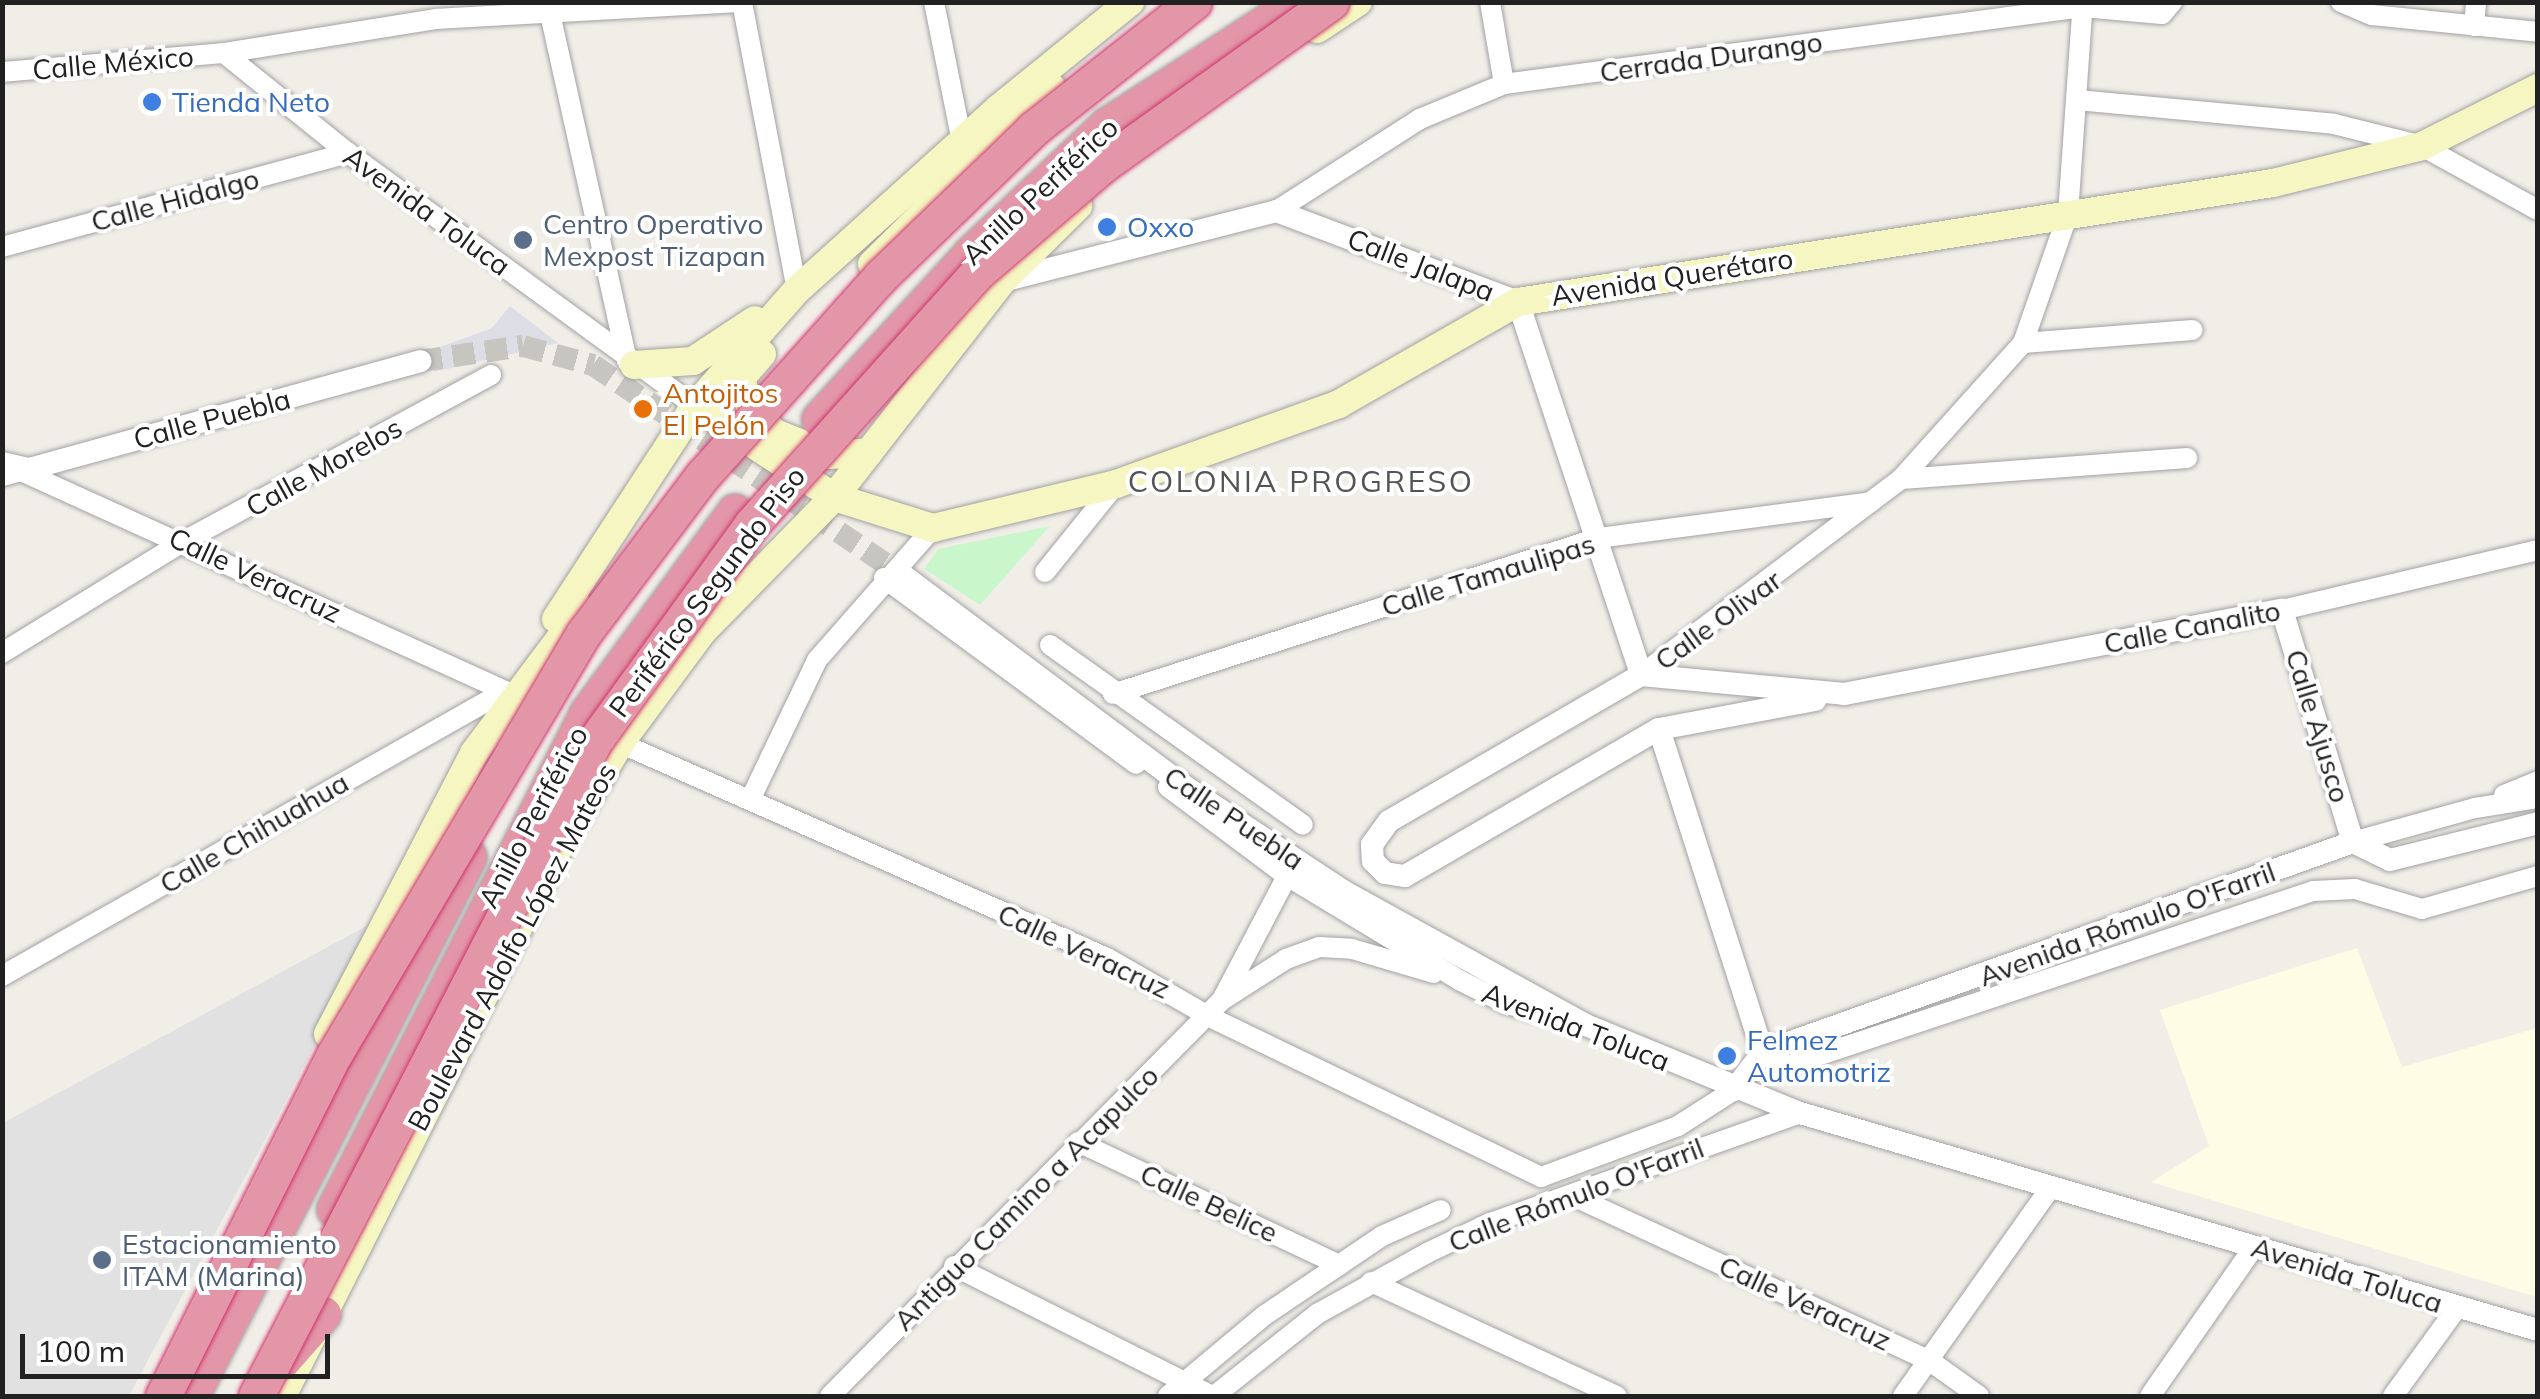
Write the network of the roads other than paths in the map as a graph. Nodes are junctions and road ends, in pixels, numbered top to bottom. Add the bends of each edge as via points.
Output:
1 (934, 2) edge
2 (1130, 2) edge
3 (1194, 2) edge
4 (1212, 2) edge
5 (1297, 2) edge
6 (1331, 2) edge
7 (1358, 2) edge
8 (1490, 2) edge
9 (2172, 2) edge
10 (2341, 2) edge
11 (2476, 2) edge
12 (742, 3) edge
13 (2083, 5) edge
14 (549, 8) junction
15 (2474, 26) junction
16 (2538, 32) edge
17 (224, 54) junction
18 (2, 72) edge
19 (1504, 84) junction
20 (2538, 88) edge
21 (2077, 100) junction
22 (962, 142) junction
23 (2422, 146) junction
24 (348, 154) junction
25 (2538, 210) edge
26 (1276, 211) junction
27 (2068, 214) junction
28 (2, 247) edge
29 (830, 260) junction
30 (1002, 280) junction
31 (797, 290) junction
32 (1518, 302) junction
33 (2193, 330) dead end
34 (2022, 343) junction
35 (420, 361) tunnel mouth
36 (630, 363) junction
37 (491, 375) dead end
38 (772, 395) junction
39 (695, 406) junction
40 (869, 452) junction
41 (2187, 458) dead end
42 (9, 470) edge
43 (1901, 479) junction
44 (694, 483) junction
45 (1116, 484) junction
46 (834, 496) junction
47 (1873, 502) junction
48 (933, 528) junction
49 (1598, 538) junction
50 (184, 541) junction
51 (2538, 550) edge
52 (1045, 572) dead end
53 (895, 578) junction
54 (2282, 610) junction
55 (1050, 645) dead end
56 (2, 653) edge
57 (1641, 676) junction
58 (506, 690) junction
59 (1114, 694) junction
60 (1844, 694) junction
61 (1658, 729) junction
62 (620, 743) junction
63 (474, 753) junction
64 (2538, 781) edge
65 (2538, 798) edge
66 (750, 800) junction
67 (2475, 808) junction
68 (2538, 823) edge
69 (1304, 824) dead end
70 (2353, 842) junction
71 (1288, 876) junction
72 (2538, 876) edge
73 (2, 976) edge
74 (1461, 981) junction
75 (1216, 1008) junction
76 (1586, 1025) junction
77 (1763, 1052) junction
78 (1734, 1090) junction
79 (1800, 1113) junction
80 (1078, 1142) junction
81 (1540, 1177) joint
82 (2050, 1188) junction
83 (1571, 1195) junction
84 (1441, 1210) dead end
85 (2254, 1246) junction
86 (1339, 1265) junction
87 (954, 1266) junction
88 (1370, 1282) junction
89 (2458, 1308) junction
90 (323, 1314) junction
91 (2538, 1330) edge
92 (1930, 1361) junction
93 (1176, 1389) edge
94 (152, 1394) edge
95 (191, 1396) edge
96 (238, 1396) edge
97 (253, 1396) edge
98 (282, 1396) edge
99 (830, 1396) edge
100 (1213, 1396) edge
101 (1618, 1396) edge
102 (1902, 1396) edge
103 (1979, 1396) edge
104 (2150, 1396) edge
105 (2392, 1396) edge

1 - 22 street
2 - 22 main road
2 - 38 main road via 905,227
3 - 94 highway, bridge via 1033,129 882,275 703,474 583,634 334,1054
4 - 38 highway, Anillo Periférico via 1092,85
5 - 96 highway, Anillo Periférico via 1107,125 971,253 735,511 587,713
6 - 97 highway, Periférico Segundo Piso, bridge via 1149,129 978,272 751,525 594,742
7 - 30 main road, Boulevard Adolfo López Mateos via 1224,88 1097,188
8 - 19 street
9 - 13 street, Cerrada Durango via 2162,14
10 - 15 street via 2372,15
11 - 15 street
12 - 14 street, Calle México
12 - 31 street
13 - 19 street, Cerrada Durango
13 - 21 street, Calle Olivar
14 - 17 street, Calle México
14 - 36 street
15 - 16 street
17 - 18 street, Calle México
17 - 24 street, Avenida Toluca
19 - 26 street, Cerrada Durango via 1420,119
20 - 23 main road, Avenida Querétaro
21 - 23 street via 2292,117
21 - 27 street, Calle Olivar
22 - 29 main road
23 - 25 street
23 - 27 main road, Avenida Querétaro via 2273,183
24 - 28 street, Calle Hidalgo
24 - 36 street, Avenida Toluca
26 - 30 street
26 - 32 street, Calle Jalapa
27 - 32 main road, Avenida Querétaro
27 - 34 street, Calle Olivar
29 - 31 main road
29 - 40 main road via 800,310 740,378 751,410 775,434 830,455
30 - 40 main road, Boulevard Adolfo López Mateos
31 - 36 main road via 693,361
31 - 39 main road
32 - 45 main road, Avenida Querétaro via 1375,388
32 - 49 street, Calle Jalapa
33 - 34 street
34 - 43 street, Calle Olivar
35 - 42 street, Calle Puebla
36 - 39 street, Avenida Toluca
37 - 50 street, Calle Morelos
38 - 44 highway, Anillo Periférico
39 - 46 main road, Avenida Toluca
39 - 58 main road
40 - 46 main road, Boulevard Adolfo López Mateos
41 - 43 street
42 - 50 street, Calle Veracruz
43 - 47 street, Calle Olivar
44 - 63 main road
44 - 95 highway, Anillo Periférico via 581,652 518,762
45 - 48 main road, Avenida Querétaro
45 - 52 street
46 - 48 main road
46 - 62 main road, Boulevard Adolfo López Mateos via 704,631
47 - 49 street, Calle Tamaulipas
47 - 57 street, Calle Olivar
48 - 53 street
49 - 57 street, Calle Jalapa
49 - 59 street, Calle Tamaulipas
50 - 56 street, Calle Morelos
50 - 58 street, Calle Veracruz
51 - 54 street, Calle Canalito
53 - 66 street via 817,660
53 - 71 street, Avenida Toluca
53 - 76 street, Calle Puebla via 1343,891
54 - 60 street, Calle Canalito
54 - 70 street, Calle Ajusco
55 - 59 street
57 - 60 street, Calle Canalito
57 - 61 street, Calle Olivar via 1389,821 1372,844 1372,861 1385,874 1405,876
58 - 63 main road
58 - 73 street, Calle Chihuahua
59 - 69 street
60 - 61 street, Calle Canalito
61 - 77 street
62 - 66 street, Calle Veracruz
62 - 90 main road, Boulevard Adolfo López Mateos via 559,847
63 - 94 main road
64 - 67 street
65 - 67 street
66 - 75 street, Calle Veracruz
67 - 70 street
68 - 70 street via 2390,860
70 - 77 street, Avenida Rómulo O'Farril
71 - 74 street, Avenida Toluca
71 - 75 street, Antiguo Camino a Acapulco
72 - 77 street via 2422,909 2355,889 2313,891 1787,1066
74 - 75 street, Antiguo Camino a Acapulco via 1352,949 1319,948 1286,959
74 - 76 street, Avenida Toluca via 1507,1004
75 - 80 street, Antiguo Camino a Acapulco
75 - 81 street, Calle Veracruz
76 - 78 street, Avenida Toluca
77 - 78 street
78 - 79 street, Avenida Toluca
78 - 81 street, Calle Rómulo O'Farril via 1678,1126
79 - 82 street, Avenida Toluca
79 - 83 street, Calle Rómulo O'Farril
80 - 86 street, Calle Belice
80 - 87 street, Antiguo Camino a Acapulco
82 - 85 street, Avenida Toluca
82 - 92 street
83 - 88 street, Calle Rómulo O'Farril via 1490,1223
83 - 92 street, Calle Veracruz
84 - 86 street, Calle Rómulo O'Farril via 1382,1236
85 - 89 street, Avenida Toluca
85 - 104 street
86 - 93 street, Calle Rómulo O'Farril
87 - 93 street
87 - 99 street, Antiguo Camino a Acapulco
88 - 100 street, Calle Rómulo O'Farril via 1316,1314
88 - 101 street
89 - 91 street, Avenida Toluca
89 - 105 street
90 - 97 highway
90 - 98 main road, Boulevard Adolfo López Mateos
92 - 102 street
92 - 103 street, Calle Veracruz
93 - 100 street

